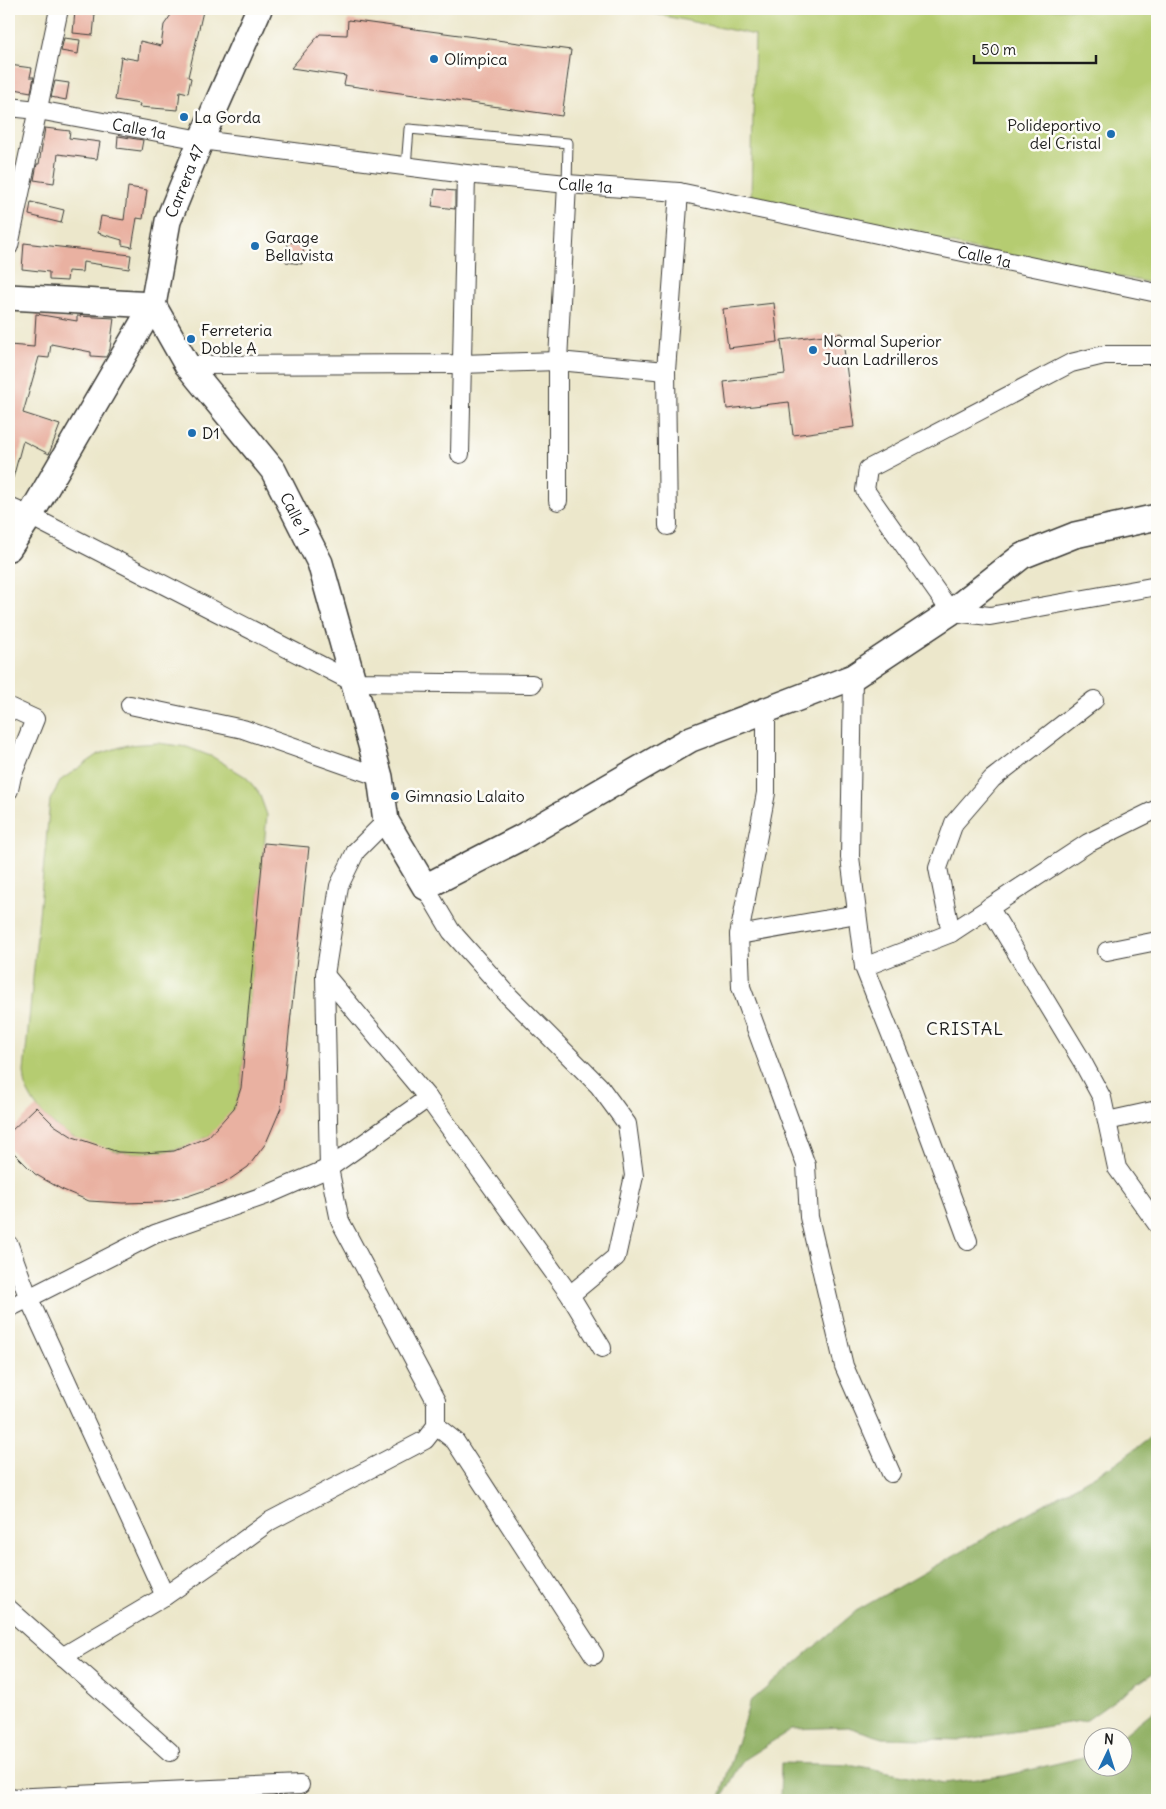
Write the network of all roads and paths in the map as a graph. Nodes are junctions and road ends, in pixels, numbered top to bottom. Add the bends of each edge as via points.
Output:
1 (59, 9) edge
2 (259, 9) edge
3 (9, 107) edge
4 (38, 110) junction
5 (200, 140) junction
6 (406, 167) junction
7 (466, 174) junction
8 (567, 184) junction
9 (679, 192) junction
10 (9, 246) edge
11 (1157, 293) edge
12 (9, 297) edge
13 (153, 305) junction
14 (1157, 355) edge
15 (558, 361) junction
16 (461, 364) junction
17 (187, 365) junction
18 (666, 372) junction
19 (460, 454) dead end
20 (558, 501) dead end
21 (19, 511) edge
22 (1157, 517) edge
23 (668, 526) dead end
24 (9, 548) edge
25 (1157, 586) edge
26 (951, 612) junction
27 (854, 677) junction
28 (353, 682) junction
29 (532, 684) dead end
30 (1094, 700) dead end
31 (130, 705) dead end
32 (9, 707) edge
33 (766, 710) junction
34 (380, 777) junction
35 (9, 790) edge
36 (1157, 809) edge
37 (386, 821) junction
38 (425, 887) junction
39 (989, 907) junction
40 (857, 914) junction
41 (950, 932) junction
42 (739, 936) junction
43 (1157, 941) edge
44 (1107, 951) dead end
45 (864, 967) junction
46 (325, 975) junction
47 (428, 1098) junction
48 (1157, 1110) edge
49 (1107, 1121) junction
50 (329, 1168) junction
51 (1157, 1224) edge
52 (968, 1241) dead end
53 (9, 1245) edge
54 (570, 1295) junction
55 (29, 1299) junction
56 (9, 1308) edge
57 (602, 1348) dead end
58 (436, 1426) junction
59 (891, 1473) dead end
60 (165, 1596) junction
61 (9, 1609) edge
62 (594, 1654) dead end
63 (62, 1657) junction
64 (170, 1752) dead end
65 (300, 1785) dead end
66 (9, 1798) edge

1 - 4 street
2 - 5 main road, Carrera 47
3 - 4 street, Calle 1a
4 - 5 street, Calle 1a
4 - 10 street
5 - 6 street, Calle 1a
5 - 13 main road, Carrera 47 via 168,221
6 - 7 street, Calle 1a
6 - 8 lane via 409,129 568,143
7 - 8 street, Calle 1a
7 - 16 street
8 - 9 street, Calle 1a
8 - 15 street
9 - 11 street, Calle 1a
9 - 18 street
12 - 13 main road
13 - 17 main road, Calle 1
13 - 21 main road
14 - 26 street via 1104,355 1071,363 868,469 866,490
15 - 16 street
15 - 18 street
15 - 20 street
16 - 17 street
16 - 19 street
17 - 28 main road, Calle 1 via 274,470 320,563
18 - 23 street
21 - 24 main road
21 - 28 street
22 - 26 main road via 1075,535 1022,556
25 - 26 street via 990,616
26 - 27 main road
27 - 33 main road
27 - 40 street via 850,857
28 - 29 street
28 - 34 main road, Calle 1
30 - 41 street via 992,779 954,823 938,868
31 - 34 street via 243,729
32 - 35 street via 35,720
33 - 38 main road via 692,739 520,838
33 - 42 street via 766,794
34 - 37 main road, Calle 1
36 - 39 street via 1088,843
37 - 38 main road, Calle 1
37 - 46 street via 356,851 339,886
38 - 54 street via 451,931 509,996 599,1086 626,1124 634,1176 616,1257
39 - 41 street
39 - 49 street via 1082,1061 1102,1098
40 - 42 street
40 - 45 street
41 - 45 street
42 - 59 street via 741,987 806,1165 810,1217 844,1366
43 - 44 street
45 - 52 street
46 - 47 street
46 - 50 street
47 - 50 street
47 - 54 street
48 - 49 street
49 - 51 street via 1117,1168
50 - 55 street via 268,1194 155,1234
50 - 58 street via 340,1222 436,1401
53 - 55 street
54 - 57 street
55 - 56 street
55 - 60 street
58 - 60 street via 425,1440 270,1521
58 - 62 street via 455,1441
60 - 63 street
61 - 63 street
63 - 64 street
65 - 66 street

